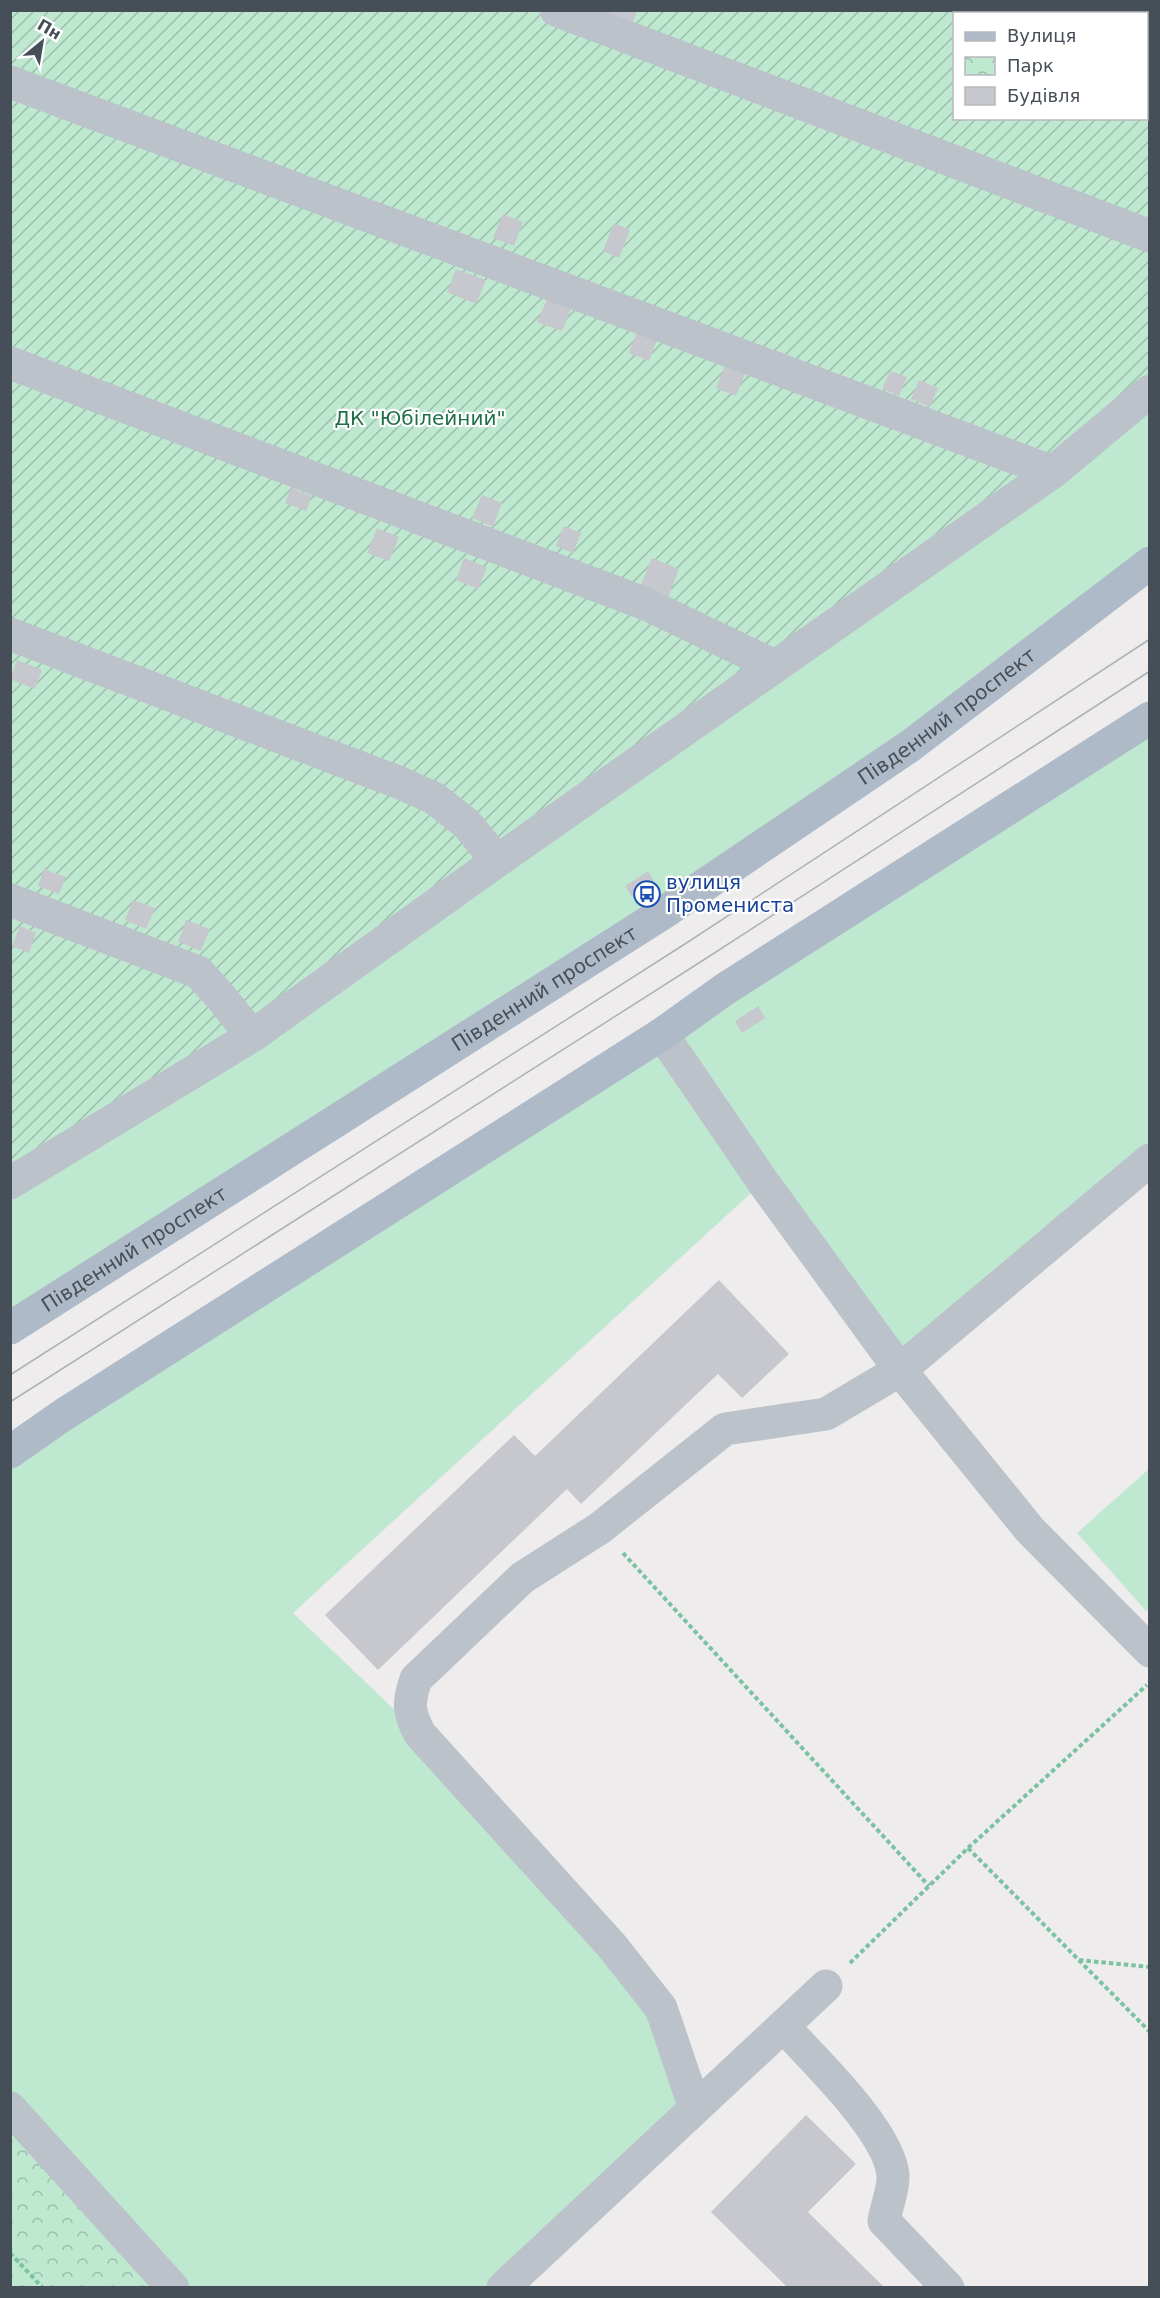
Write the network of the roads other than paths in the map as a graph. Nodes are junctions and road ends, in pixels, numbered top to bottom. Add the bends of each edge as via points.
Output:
1 (556, 10) edge
2 (10, 82) edge
3 (1149, 236) edge
4 (10, 363) edge
5 (1149, 391) edge
6 (1053, 472) junction
7 (1149, 564) edge
8 (10, 634) edge
9 (775, 666) junction
10 (1149, 718) edge
11 (497, 861) junction
12 (10, 900) edge
13 (662, 1034) junction
14 (252, 1036) junction
15 (1149, 1160) edge
16 (10, 1183) edge
17 (10, 1328) edge
18 (900, 1371) junction
19 (10, 1452) edge
20 (1149, 1650) edge
21 (826, 1986) dead end
22 (784, 2027) junction
23 (10, 2108) edge
24 (695, 2108) junction
25 (173, 2288) edge
26 (503, 2288) edge
27 (948, 2288) edge

1 - 3 street
2 - 6 street
4 - 9 street via 646,604
5 - 6 street
6 - 9 street
7 - 17 main road, Південний проспект via 910,746 663,913
8 - 11 street via 434,798 466,824
9 - 11 street
10 - 13 main road via 725,989
11 - 14 street
12 - 14 street via 198,972
13 - 18 street
13 - 19 main road
14 - 16 street
15 - 18 street
18 - 20 street via 1030,1530
18 - 24 street via 826,1414 725,1429 600,1528 522,1578 416,1679 409,1698 420,1734 612,1946 662,2008
21 - 22 street
22 - 24 street
22 - 27 street via 868,2121 888,2154 893,2176 884,2221
23 - 25 street
24 - 26 street

